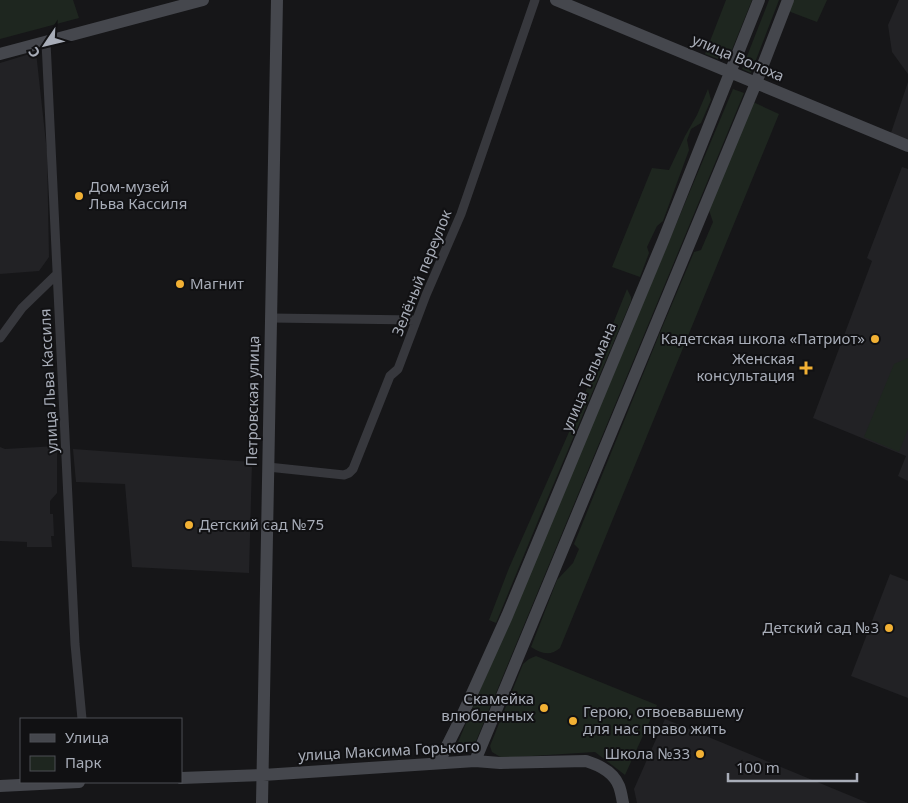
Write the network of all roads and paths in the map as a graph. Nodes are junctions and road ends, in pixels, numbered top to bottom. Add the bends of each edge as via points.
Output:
1 (203, 0) edge
2 (277, 0) edge
3 (535, 0) edge
4 (556, 0) edge
5 (759, 0) edge
6 (788, 0) edge
7 (46, 42) junction
8 (0, 54) edge
9 (731, 72) junction
10 (756, 83) junction
11 (908, 146) edge
12 (57, 274) junction
13 (272, 318) junction
14 (416, 320) junction
15 (0, 338) edge
16 (268, 467) junction
17 (82, 718) edge
18 (475, 761) junction
19 (440, 762) junction
20 (262, 774) junction
21 (182, 778) edge
22 (59, 783) edge
23 (0, 786) edge
24 (262, 803) edge
25 (623, 803) edge

1 - 7 main road
2 - 13 main road, Петровская улица
3 - 14 street, Зелёный переулок via 461,214
4 - 9 main road, улица Волоха
5 - 9 main road, улица Тельмана
6 - 10 main road
7 - 8 main road
7 - 12 street, улица Льва Кассиля
9 - 10 main road, улица Волоха
9 - 19 main road, улица Тельмана via 510,607
10 - 11 main road, улица Волоха
10 - 18 main road
12 - 15 street via 22,308
12 - 17 street, улица Льва Кассиля via 75,644
13 - 14 street
13 - 16 main road, Петровская улица
14 - 16 street, Зелёный переулок via 398,368 390,376 349,473
16 - 20 main road, Петровская улица
18 - 19 main road, улица Максима Горького
18 - 25 main road, улица Максима Горького via 586,761 605,770 619,786
19 - 20 main road, улица Максима Горького
20 - 21 main road, улица Максима Горького
20 - 24 main road, Петровская улица
22 - 23 main road

